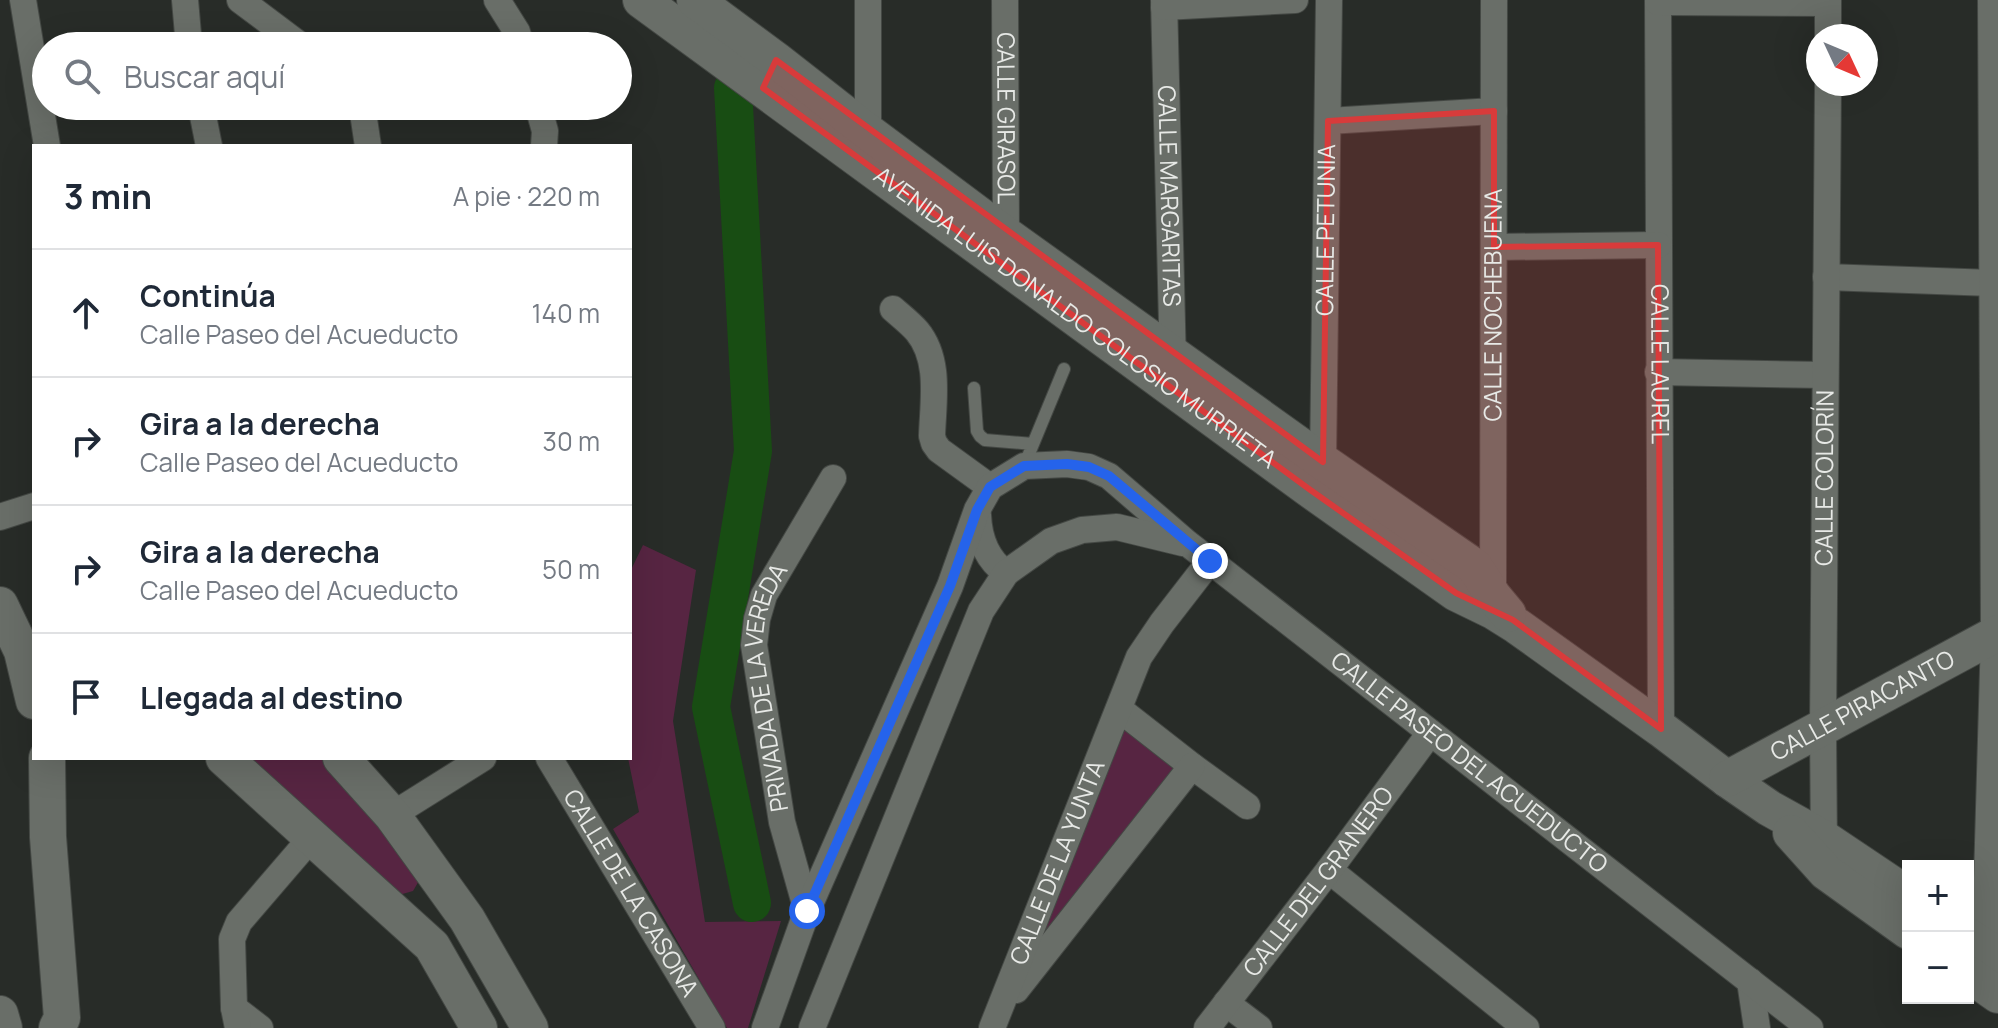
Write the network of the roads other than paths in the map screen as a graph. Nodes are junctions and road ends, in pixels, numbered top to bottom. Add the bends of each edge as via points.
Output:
1 (23, 0) edge
2 (185, 0) edge
3 (240, 0) edge
4 (497, 0) edge
5 (641, 0) edge
6 (695, 0) edge
7 (868, 0) edge
8 (1005, 0) edge
9 (1295, 0) edge
10 (1329, 0) edge
11 (1494, 0) edge
12 (1991, 0) edge
13 (1658, 1) edge
14 (1828, 2) edge
15 (1164, 3) edge
16 (1828, 24) edge
17 (188, 32) edge
18 (282, 32) edge
19 (517, 32) edge
20 (32, 63) edge
21 (769, 74) junction
22 (1828, 96) edge
23 (1494, 111) junction
24 (42, 120) edge
25 (204, 120) edge
26 (364, 120) edge
27 (542, 120) edge
28 (1328, 121) junction
29 (868, 132) junction
30 (47, 144) edge
31 (209, 144) edge
32 (368, 144) edge
33 (544, 144) edge
34 (869, 169) junction
35 (1995, 186) edge
36 (1006, 235) junction
37 (1658, 245) junction
38 (1494, 247) junction
39 (1826, 277) junction
40 (1992, 283) junction
41 (893, 309) dead end
42 (1173, 355) junction
43 (1064, 369) dead end
44 (1658, 372) junction
45 (1825, 375) junction
46 (974, 388) dead end
47 (1173, 391) junction
48 (1028, 455) junction
49 (1323, 462) junction
50 (833, 478) dead end
51 (984, 499) junction
52 (32, 507) edge
53 (0, 517) edge
54 (1187, 543) junction
55 (1210, 561) junction
56 (1006, 573) junction
57 (0, 605) edge
58 (1501, 611) junction
59 (1996, 634) edge
60 (28, 652) edge
61 (32, 685) edge
62 (1119, 709) junction
63 (1823, 727) junction
64 (1661, 729) junction
65 (1430, 733) junction
66 (47, 760) edge
67 (226, 760) edge
68 (343, 760) edge
69 (480, 760) edge
70 (550, 760) edge
71 (1192, 766) junction
72 (1727, 779) junction
73 (1247, 806) dead end
74 (392, 815) junction
75 (312, 837) junction
76 (1824, 855) junction
77 (1329, 870) junction
78 (433, 871) junction
79 (1902, 892) edge
80 (382, 901) junction
81 (807, 911) junction
82 (1902, 926) edge
83 (1980, 953) edge
84 (1750, 981) junction
85 (1998, 995) edge
86 (1226, 1003) junction
87 (0, 1014) edge
88 (236, 1018) edge
89 (994, 1022) edge
90 (61, 1025) edge
91 (4, 1028) edge
92 (260, 1028) edge
93 (479, 1028) edge
94 (530, 1028) edge
95 (712, 1028) edge
96 (765, 1028) edge
97 (812, 1028) edge
98 (1207, 1028) edge
99 (1259, 1028) edge
100 (1526, 1028) edge
101 (1757, 1028) edge
102 (1810, 1028) edge

1 - 20 street
2 - 17 street
3 - 18 street
4 - 19 street
5 - 21 street, AVENIDA LUIS DONALDO COLOSIO MURRIETA
6 - 21 street, AVENIDA LUIS DONALDO COLOSIO MURRIETA
7 - 29 street
8 - 36 street, CALLE GIRASOL
9 - 15 street
10 - 28 street, CALLE PETUNIA
11 - 23 street, CALLE NOCHEBUENA
12 - 35 street
13 - 14 street
13 - 37 street, CALLE LAUREL
14 - 16 street
15 - 42 street, CALLE MARGARITAS
21 - 29 street, AVENIDA LUIS DONALDO COLOSIO MURRIETA
21 - 34 street, AVENIDA LUIS DONALDO COLOSIO MURRIETA
22 - 39 street, CALLE COLORÍN
23 - 28 street
23 - 38 street, CALLE NOCHEBUENA
24 - 30 street
25 - 31 street
26 - 32 street
27 - 33 street
28 - 49 street, CALLE PETUNIA
29 - 34 street
29 - 36 street, AVENIDA LUIS DONALDO COLOSIO MURRIETA
34 - 47 street, AVENIDA LUIS DONALDO COLOSIO MURRIETA
35 - 40 street
36 - 42 street, AVENIDA LUIS DONALDO COLOSIO MURRIETA
37 - 38 street
37 - 44 street, CALLE LAUREL
38 - 58 street, CALLE NOCHEBUENA
39 - 40 street
39 - 45 street, CALLE COLORÍN
40 - 59 street
41 - 51 street via 917,330 934,366 934,443
42 - 47 street, CALLE MARGARITAS
42 - 49 street, AVENIDA LUIS DONALDO COLOSIO MURRIETA
43 - 48 lane
44 - 45 street
44 - 64 street, CALLE LAUREL
45 - 63 street, CALLE COLORÍN
46 - 48 lane via 980,436
47 - 58 street, AVENIDA LUIS DONALDO COLOSIO MURRIETA via 1456,593
48 - 51 street, CALLE PASEO DEL ACUEDUCTO
48 - 54 street, CALLE PASEO DEL ACUEDUCTO via 1109,476
49 - 58 street, AVENIDA LUIS DONALDO COLOSIO MURRIETA via 1475,567
50 - 81 street, PRIVADA DE LA VEREDA via 764,595 754,645 782,822
51 - 56 street via 978,531 984,548
51 - 81 street
52 - 53 street
54 - 55 street, CALLE PASEO DEL ACUEDUCTO
54 - 56 street, CALLE PASEO DEL ACUEDUCTO via 1117,527 1082,530 1051,541
55 - 62 street, CALLE DE LA YUNTA via 1139,657
55 - 65 street, CALLE PASEO DEL ACUEDUCTO
56 - 97 street, CALLE PASEO DEL ACUEDUCTO via 981,611
57 - 60 street
58 - 64 street, AVENIDA LUIS DONALDO COLOSIO MURRIETA
59 - 63 street, CALLE PIRACANTO
59 - 83 street
60 - 61 street
62 - 71 street
62 - 89 street, CALLE DE LA YUNTA
63 - 72 street, CALLE PIRACANTO
63 - 76 street, CALLE COLORÍN
64 - 72 street, AVENIDA LUIS DONALDO COLOSIO MURRIETA
65 - 77 street, CALLE DEL GRANERO
65 - 84 street, CALLE PASEO DEL ACUEDUCTO
66 - 90 street
67 - 75 street
68 - 74 street
69 - 74 street
70 - 95 street, CALLE DE LA CASONA
71 - 73 street
71 - 89 street, CALLE DE LA YUNTA
72 - 76 street, AVENIDA LUIS DONALDO COLOSIO MURRIETA
74 - 78 street
75 - 80 street
75 - 88 street via 239,922 232,939
76 - 79 street, AVENIDA LUIS DONALDO COLOSIO MURRIETA
76 - 82 street, AVENIDA LUIS DONALDO COLOSIO MURRIETA
77 - 86 street, CALLE DEL GRANERO
77 - 100 street
78 - 80 street via 428,889 413,901
78 - 94 street
80 - 93 street via 432,946
81 - 96 street
83 - 85 street
84 - 101 street
84 - 102 street, CALLE PASEO DEL ACUEDUCTO
86 - 98 street, CALLE DEL GRANERO
86 - 99 street
87 - 91 street
88 - 92 street

